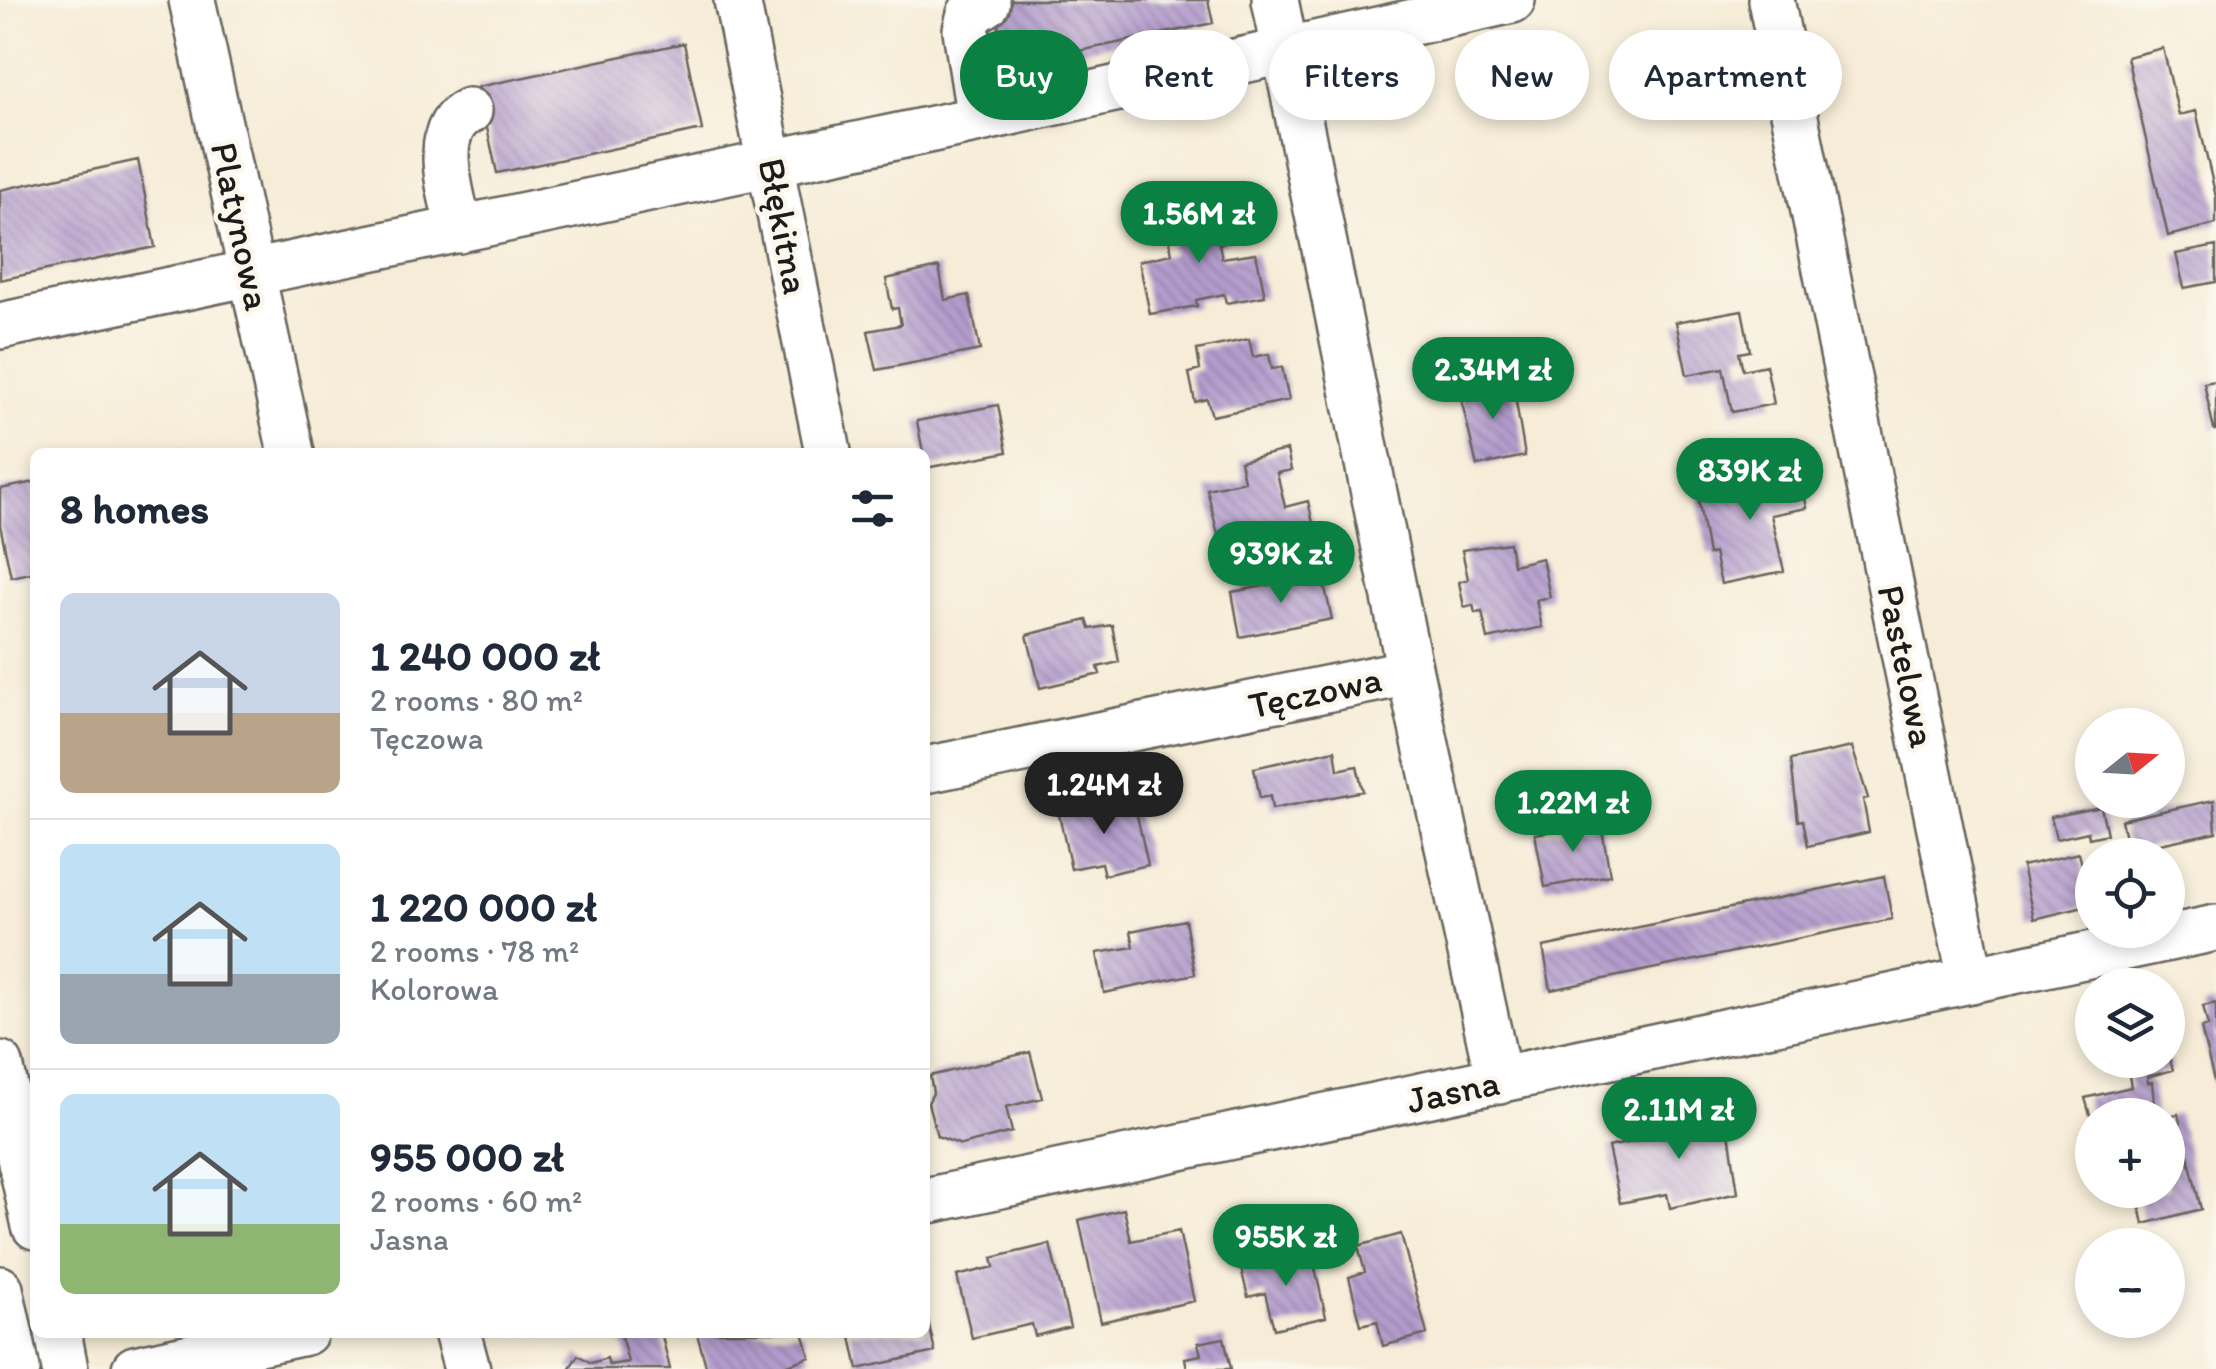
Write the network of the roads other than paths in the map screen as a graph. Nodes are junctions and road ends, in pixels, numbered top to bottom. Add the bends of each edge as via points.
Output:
1 (192, 0) edge
2 (737, 0) edge
3 (1275, 0) edge
4 (1512, 0) edge
5 (1772, 0) edge
6 (987, 3) dead end
7 (966, 30) edge
8 (1281, 30) edge
9 (1373, 30) edge
10 (1269, 53) edge
11 (1088, 94) edge
12 (469, 111) dead end
13 (975, 120) edge
14 (1299, 120) edge
15 (772, 163) junction
16 (459, 230) junction
17 (252, 275) junction
18 (0, 326) edge
19 (290, 448) edge
20 (827, 448) edge
21 (1410, 672) junction
22 (930, 769) edge
23 (2216, 928) edge
24 (1971, 980) junction
25 (0, 1064) edge
26 (1500, 1082) junction
27 (930, 1200) edge
28 (30, 1203) edge
29 (0, 1289) edge
30 (59, 1338) edge
31 (278, 1338) edge
32 (459, 1338) edge
33 (18, 1369) edge
34 (66, 1369) edge
35 (135, 1369) edge
36 (467, 1369) edge

1 - 17 street, Platynowa
2 - 15 street, Błękitna
3 - 8 street
4 - 9 street
5 - 24 street, Pastelowa
6 - 7 street via 970,14
10 - 11 street
12 - 16 street via 450,132 446,151
13 - 15 street
14 - 21 street
15 - 16 street
15 - 20 street, Błękitna
16 - 17 street
17 - 18 street
17 - 19 street, Platynowa
21 - 22 street, Tęczowa
21 - 26 street
23 - 24 street, Jasna
24 - 26 street, Jasna
25 - 28 street
26 - 27 street, Jasna
29 - 33 street
30 - 34 street
31 - 35 street
32 - 36 street

